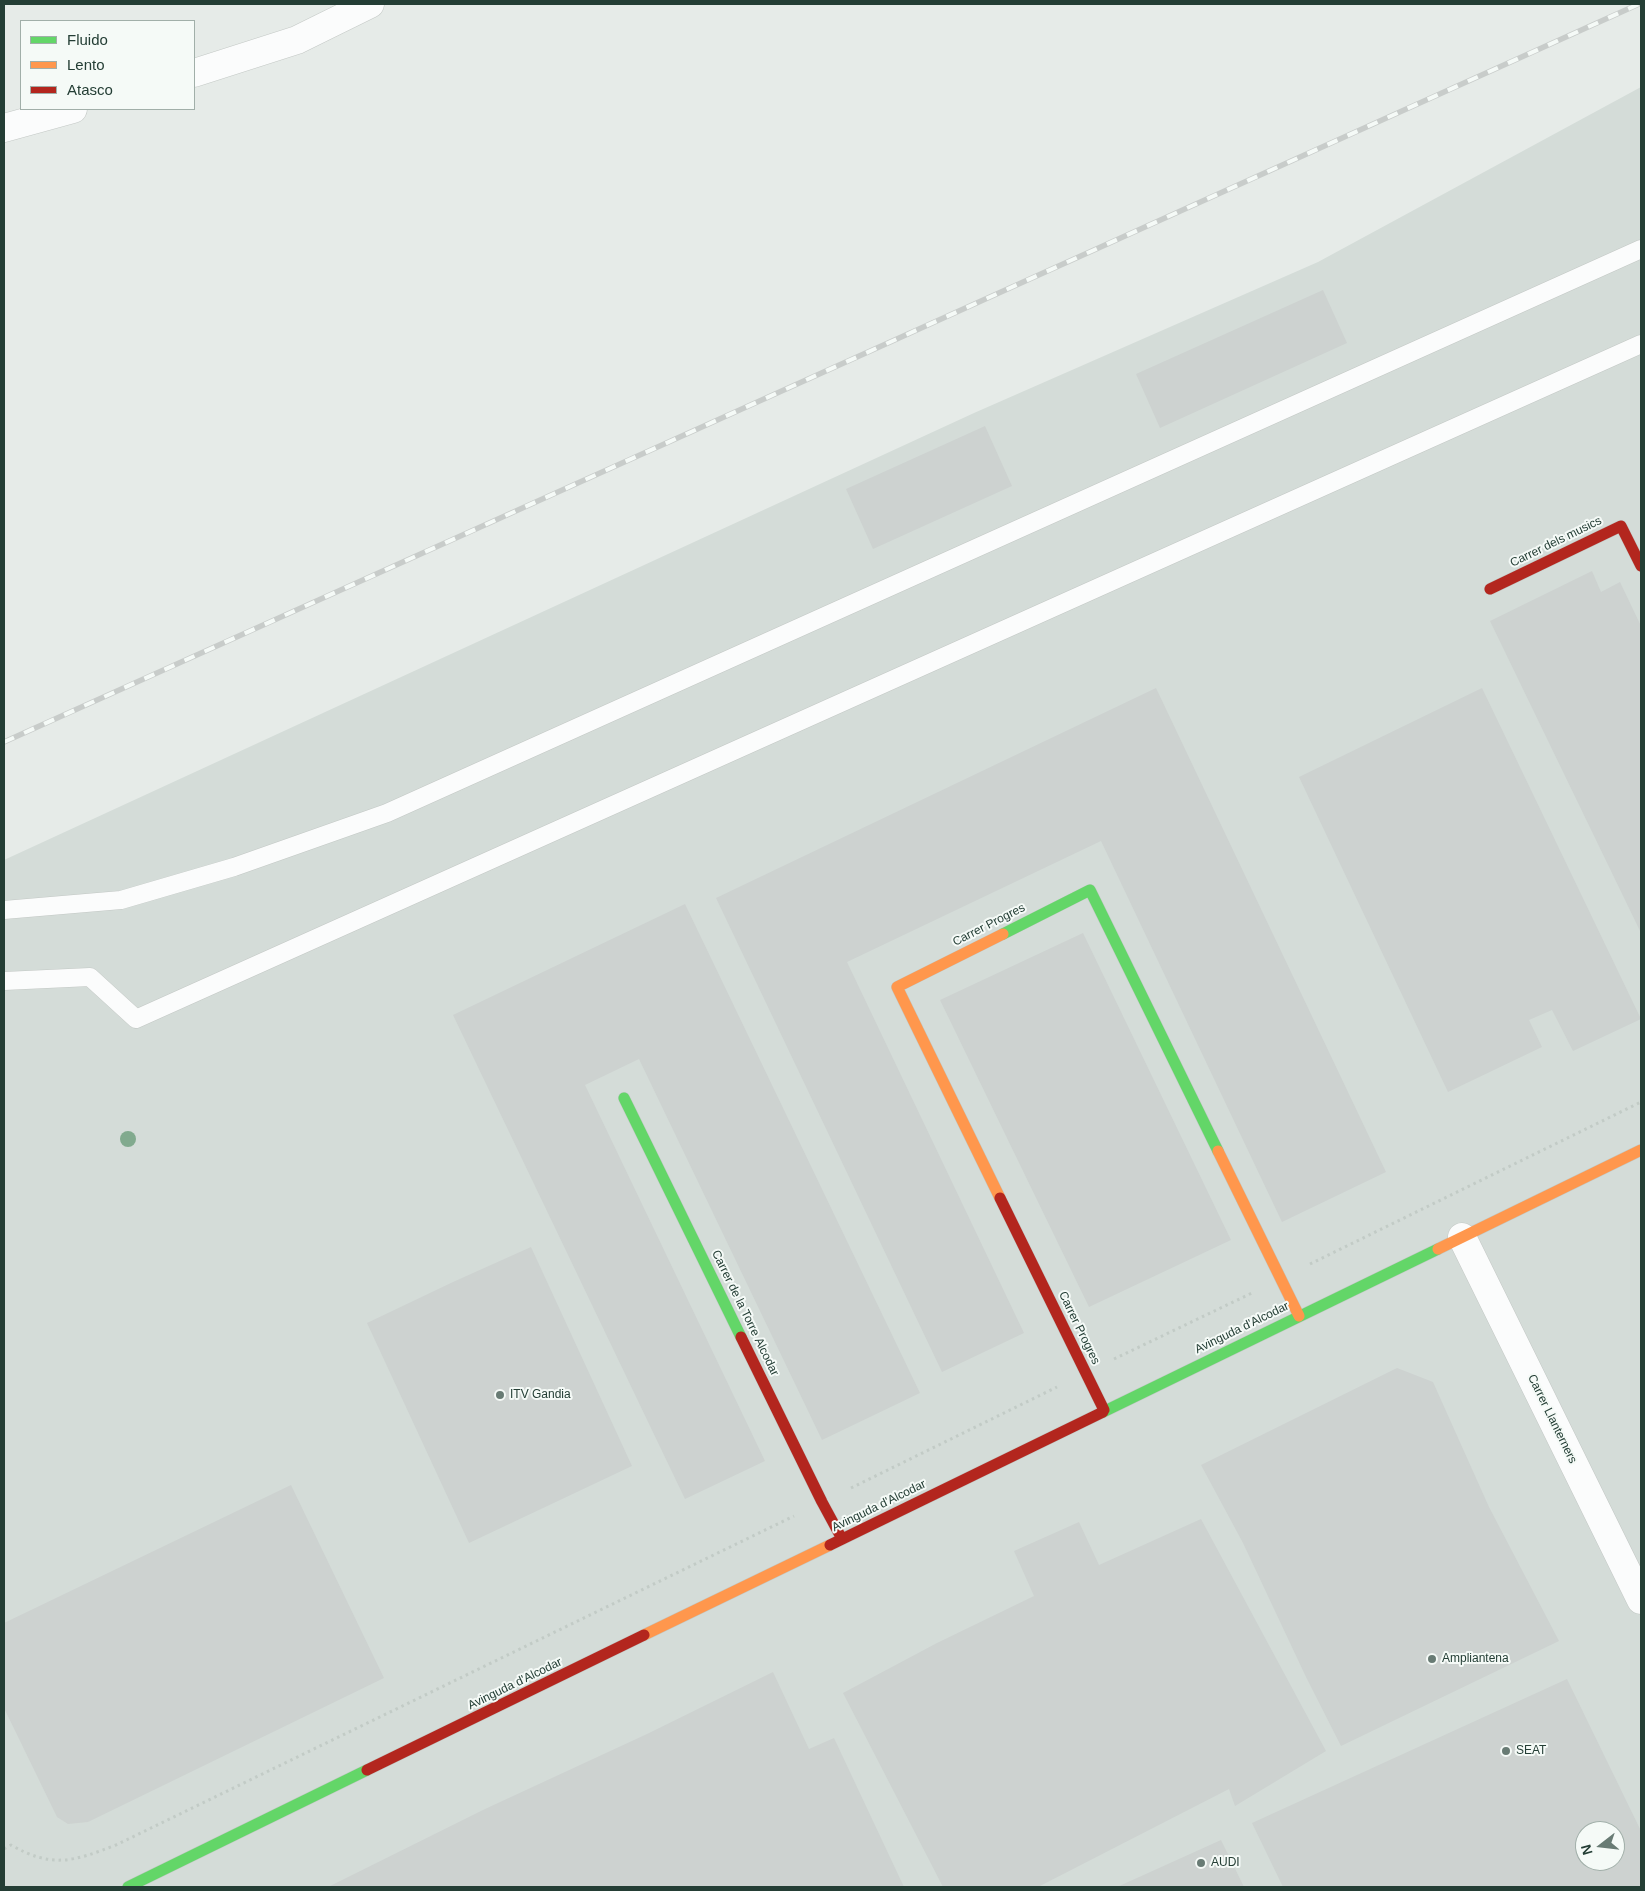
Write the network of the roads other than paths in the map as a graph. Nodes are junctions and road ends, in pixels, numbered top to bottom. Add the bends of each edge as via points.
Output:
1 (370, 4) edge
2 (195, 73) edge
3 (69, 110) edge
4 (4, 128) edge
5 (1641, 249) edge
6 (1641, 344) edge
7 (1641, 566) edge
8 (1490, 589) dead end
9 (4, 910) edge
10 (4, 981) edge
11 (624, 1098) dead end
12 (1641, 1150) edge
13 (1462, 1237) junction
14 (1299, 1316) junction
15 (1104, 1410) junction
16 (842, 1539) junction
17 (1641, 1600) edge
18 (128, 1887) edge

1 - 2 street via 297,40
3 - 4 street
5 - 9 lane via 387,813 234,867 120,900
6 - 10 lane via 136,1019 90,977
7 - 8 street, Carrer dels musics via 1621,526
11 - 16 street, Carrer de la Torre Alcodar
12 - 13 street, Avinguda d'Alcodar
13 - 14 street, Avinguda d'Alcodar
13 - 17 street, Carrer Llanterners
14 - 15 street, Avinguda d'Alcodar
14 - 15 street, Carrer Progres via 1090,890 897,987
15 - 16 street, Avinguda d'Alcodar
16 - 18 street, Avinguda d'Alcodar

